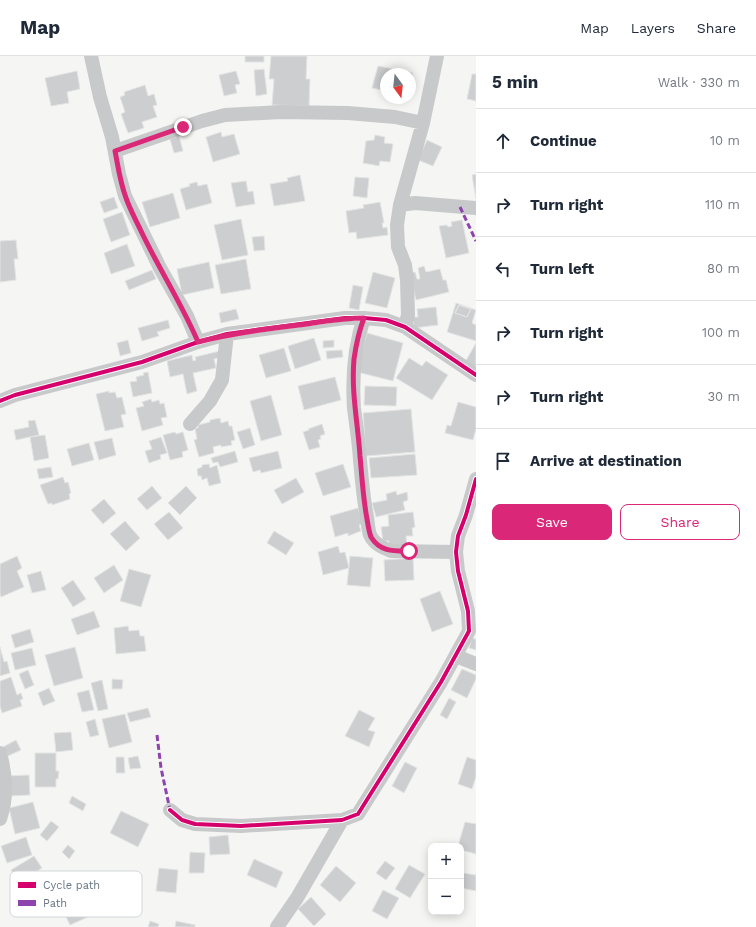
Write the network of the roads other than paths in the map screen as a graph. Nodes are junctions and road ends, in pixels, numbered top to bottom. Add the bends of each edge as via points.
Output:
1 (91, 56) edge
2 (437, 56) edge
3 (423, 123) junction
4 (115, 151) junction
5 (400, 205) junction
6 (476, 208) edge
7 (364, 318) junction
8 (405, 327) junction
9 (227, 334) junction
10 (198, 342) junction
11 (476, 375) edge
12 (0, 401) edge
13 (190, 424) dead end
14 (476, 478) edge
15 (456, 552) junction
16 (456, 656) junction
17 (476, 664) edge
18 (0, 753) edge
19 (170, 810) dead end
20 (0, 819) edge
21 (342, 820) junction
22 (277, 927) edge

1 - 4 street
2 - 3 street
3 - 4 street via 348,112 225,115
3 - 5 street
4 - 10 street via 125,196 134,217 187,316
5 - 6 street via 415,203
5 - 8 street via 397,225 398,246 404,265 408,302
7 - 8 street via 386,320
7 - 9 street via 345,318
7 - 15 street via 354,360 354,409 364,502 371,536 376,544 391,551
8 - 11 street
9 - 10 street
9 - 13 street via 222,380 210,400
10 - 12 street via 142,362
14 - 15 street via 458,536
15 - 16 street via 468,611 469,631
16 - 17 street
16 - 21 street via 358,814
18 - 20 street via 6,786 5,803
19 - 21 street via 182,820 195,824 248,826
21 - 22 street via 308,880

